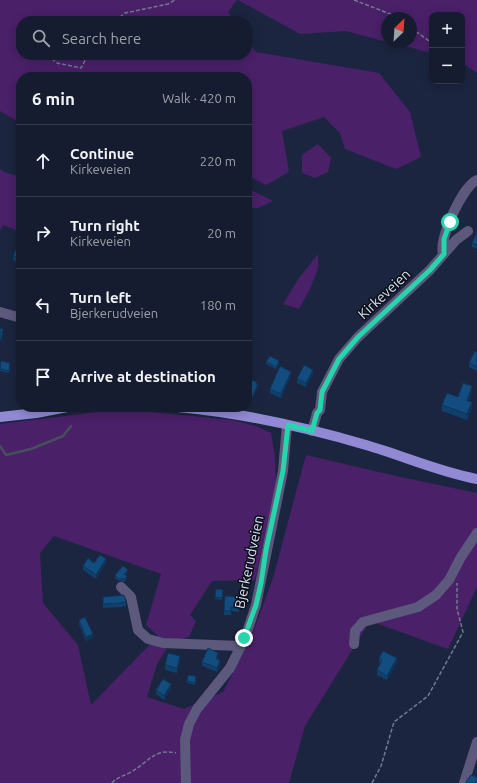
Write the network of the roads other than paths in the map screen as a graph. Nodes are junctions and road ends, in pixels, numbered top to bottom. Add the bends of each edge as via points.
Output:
1 (477, 180) edge
2 (468, 230) dead end
3 (444, 254) junction
4 (0, 312) edge
5 (16, 317) edge
6 (26, 412) edge
7 (219, 412) edge
8 (0, 417) edge
9 (288, 425) junction
10 (312, 431) junction
11 (477, 479) edge
12 (477, 533) edge
13 (121, 587) dead end
14 (354, 644) dead end
15 (240, 646) junction
16 (477, 742) edge
17 (186, 783) edge
18 (464, 783) edge

1 - 3 street via 467,188 450,222 444,239
2 - 3 street, Kirkeveien
3 - 10 street, Kirkeveien via 358,337 339,359 322,392 320,410
4 - 5 street
6 - 8 main road
7 - 9 main road
9 - 10 main road
9 - 15 street, Bjerkerudveien via 283,471 261,583 254,612
10 - 11 main road via 368,445 446,472
12 - 14 street via 444,587 436,595 424,604 360,624 354,634
13 - 15 street via 130,598 138,630 148,639 163,643
15 - 17 street, Bjerkerudveien via 230,668 197,709 189,724 185,740
16 - 18 street

